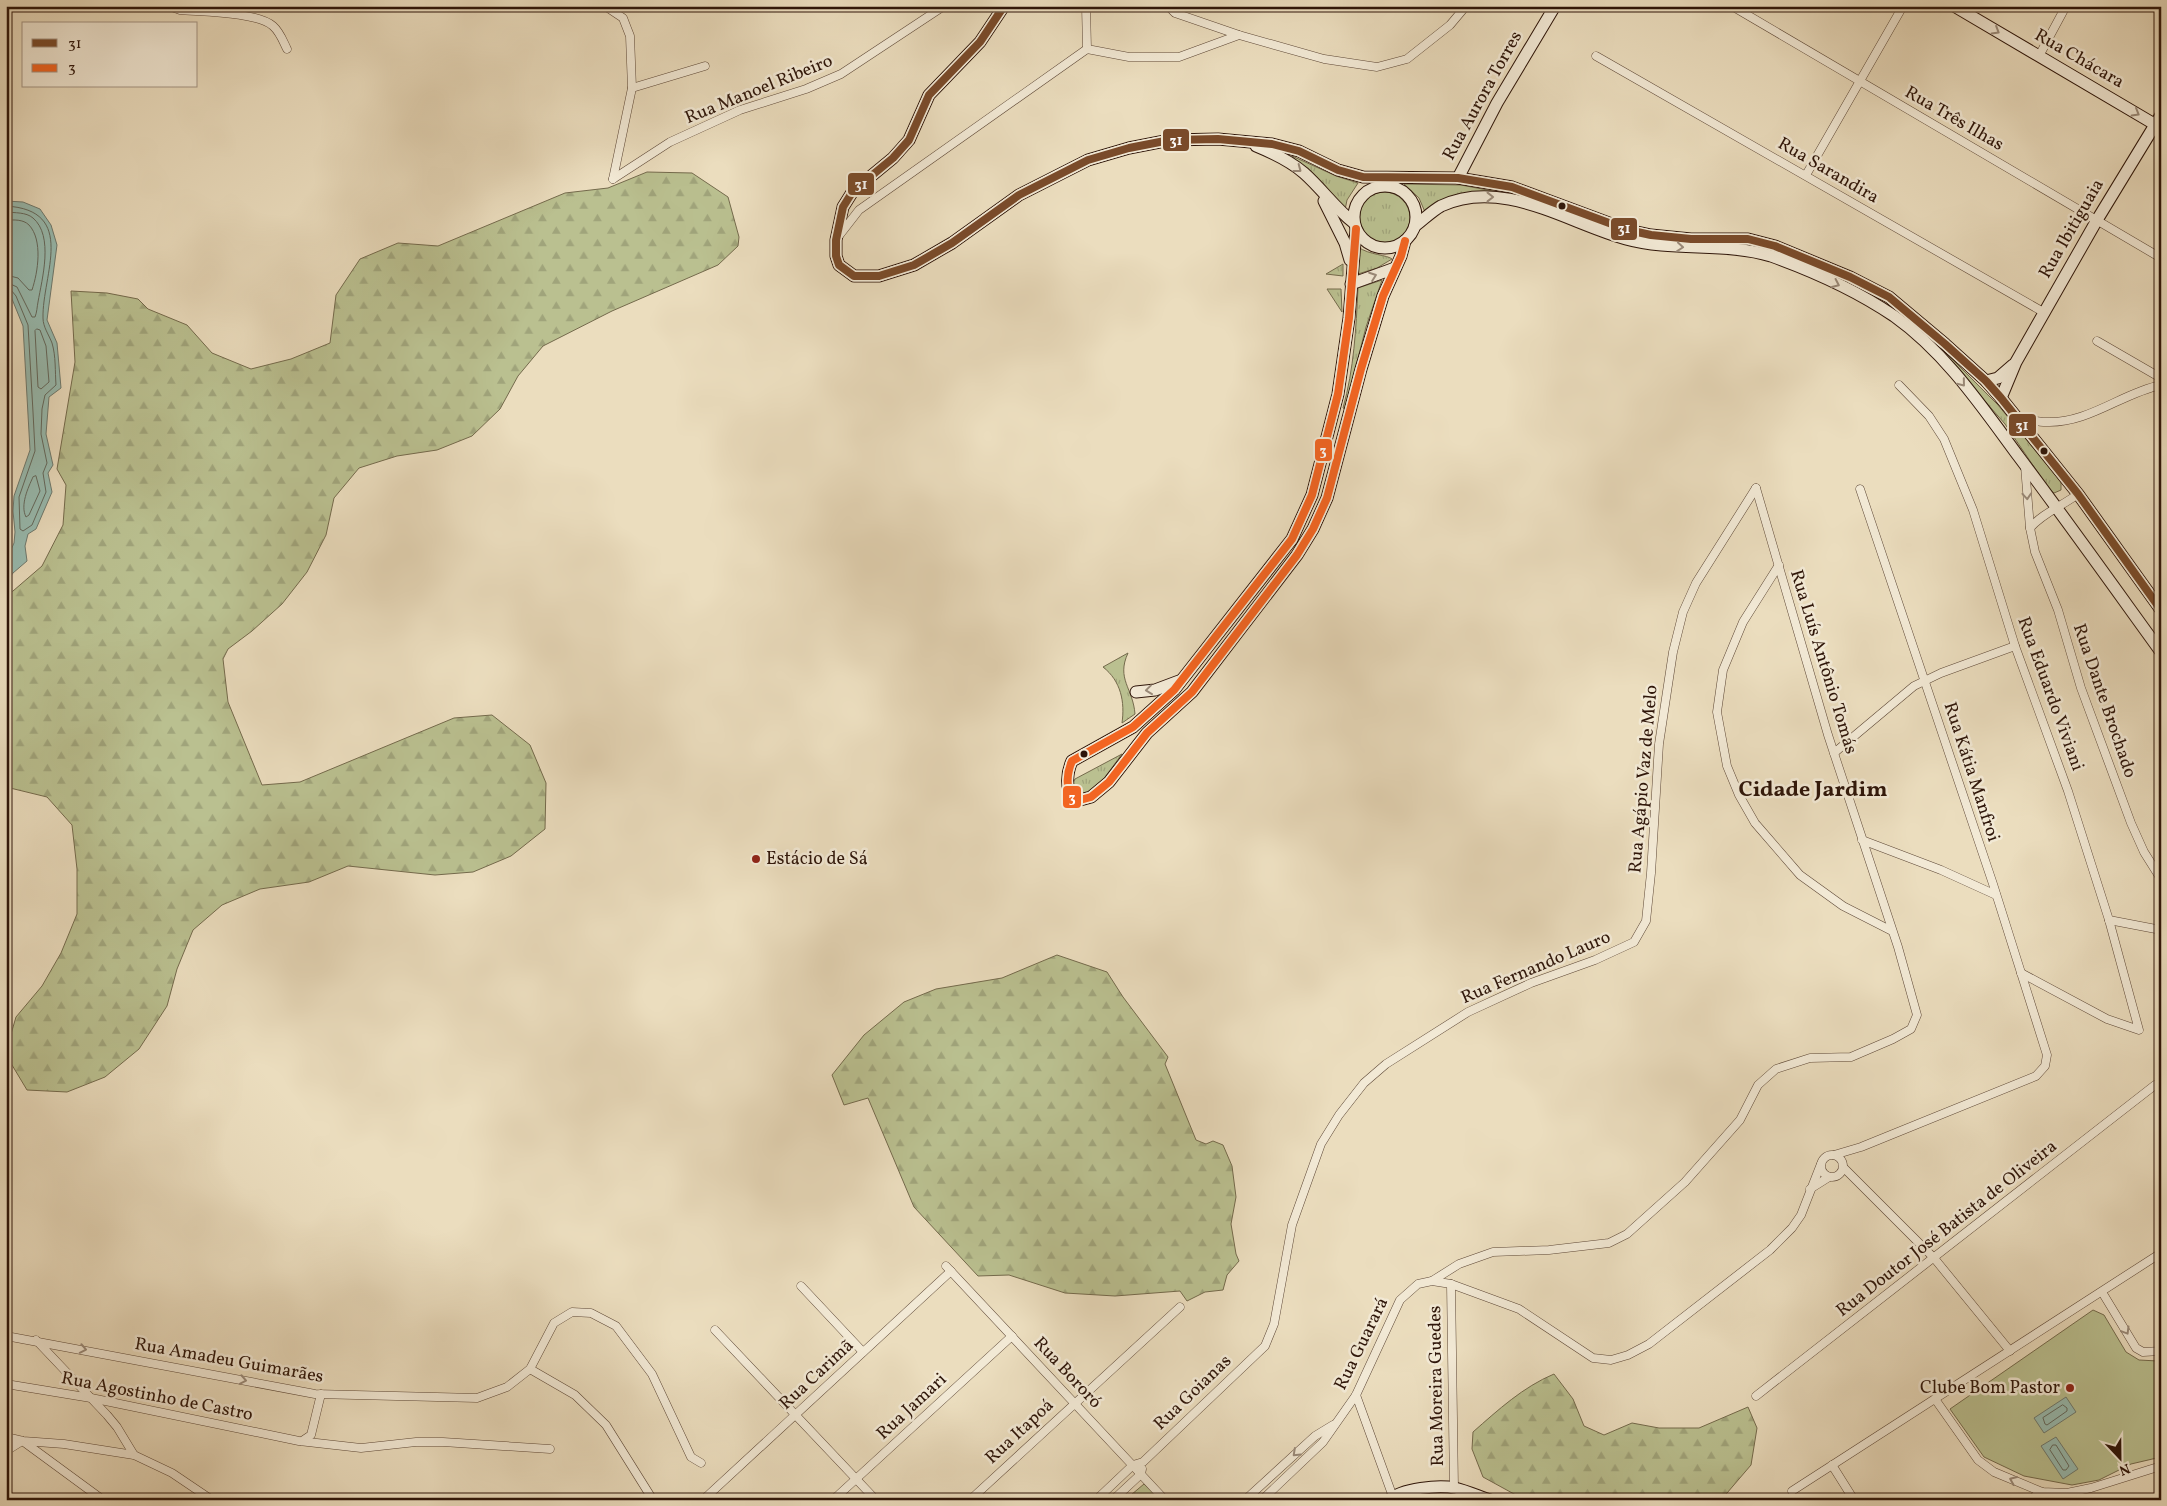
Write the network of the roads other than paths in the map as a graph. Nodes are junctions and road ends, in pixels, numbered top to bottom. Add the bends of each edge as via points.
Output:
1 (169, 6) edge
2 (605, 6) edge
3 (944, 6) edge
4 (1004, 6) edge
5 (1086, 6) edge
6 (1168, 6) edge
7 (1466, 6) edge
8 (1555, 6) edge
9 (1732, 6) edge
10 (1903, 6) edge
11 (1954, 6) edge
12 (2066, 6) edge
13 (1239, 36) junction
14 (1087, 49) junction
15 (287, 50) dead end
16 (1596, 56) dead end
17 (2039, 56) junction
18 (705, 66) dead end
19 (1860, 81) junction
20 (632, 88) junction
21 (2159, 122) edge
22 (1248, 143) junction
23 (1806, 175) junction
24 (1363, 176) junction
25 (1402, 177) junction
26 (1458, 178) junction
27 (1315, 184) junction
28 (1385, 186) junction
29 (1469, 197) junction
30 (2097, 220) junction
31 (1355, 226) junction
32 (1415, 226) junction
33 (836, 240) junction
34 (1405, 241) junction
35 (1401, 256) junction
36 (2161, 258) edge
37 (1352, 266) junction
38 (1395, 268) junction
39 (1351, 284) junction
40 (2044, 313) junction
41 (2097, 341) dead end
42 (2016, 362) junction
43 (2161, 378) edge
44 (1986, 381) junction
45 (1899, 385) dead end
46 (2161, 385) edge
47 (2001, 398) junction
48 (2015, 416) junction
49 (2025, 465) junction
50 (1756, 488) joint
51 (1860, 489) dead end
52 (2078, 494) junction
53 (2058, 508) junction
54 (2030, 528) junction
55 (1779, 565) junction
56 (2161, 610) edge
57 (2015, 646) junction
58 (2161, 652) edge
59 (1191, 669) junction
60 (1925, 681) junction
61 (1136, 692) dead end
62 (1143, 719) junction
63 (1146, 733) junction
64 (1834, 753) junction
65 (1862, 840) junction
66 (2157, 868) edge
67 (2161, 879) edge
68 (1996, 895) junction
69 (2109, 920) junction
70 (2161, 930) edge
71 (1892, 931) junction
72 (1634, 942) joint
73 (2021, 973) junction
74 (1917, 1015) joint
75 (2155, 1085) dead end
76 (1861, 1147) junction
77 (1834, 1155) junction
78 (1821, 1164) junction
79 (1843, 1164) junction
80 (1829, 1177) junction
81 (1810, 1189) junction
82 (2161, 1253) edge
83 (1934, 1258) junction
84 (949, 1268) joint
85 (1432, 1281) junction
86 (1450, 1284) junction
87 (801, 1286) dead end
88 (2102, 1292) junction
89 (1180, 1307) dead end
90 (716, 1330) dead end
91 (6, 1336) edge
92 (1012, 1336) junction
93 (36, 1340) junction
94 (1264, 1346) joint
95 (2010, 1351) junction
96 (2161, 1351) edge
97 (863, 1352) junction
98 (530, 1369) junction
99 (6, 1384) edge
100 (322, 1394) junction
101 (1356, 1395) junction
102 (1756, 1396) dead end
103 (91, 1398) junction
104 (1935, 1399) junction
105 (1074, 1403) junction
106 (796, 1415) junction
107 (1335, 1424) junction
108 (6, 1437) edge
109 (23, 1441) junction
110 (302, 1441) junction
111 (550, 1449) dead end
112 (6, 1451) edge
113 (134, 1454) junction
114 (1143, 1462) junction
115 (701, 1463) dead end
116 (1832, 1465) junction
117 (1133, 1466) junction
118 (1282, 1466) junction
119 (2161, 1466) edge
120 (1290, 1473) junction
121 (1141, 1474) junction
122 (856, 1478) junction
123 (1454, 1488) junction
124 (1792, 1491) dead end
125 (2042, 1492) junction
126 (1393, 1499) edge
127 (104, 1500) edge
128 (212, 1500) edge
129 (652, 1500) edge
130 (703, 1500) edge
131 (833, 1500) edge
132 (876, 1500) edge
133 (970, 1500) edge
134 (1096, 1500) edge
135 (1113, 1500) edge
136 (1165, 1500) edge
137 (1246, 1500) edge
138 (1262, 1500) edge
139 (1490, 1500) edge
140 (1854, 1500) edge
141 (2029, 1500) edge

1 - 15 street via 180,10 256,17 278,31
2 - 20 street, Rua Manoel Ribeiro via 622,18 629,28
3 - 20 street, Rua Manoel Ribeiro via 841,74 740,110 670,142 613,179
4 - 33 street via 980,42 929,95 909,140 853,191 843,207
5 - 14 street
6 - 13 street via 1175,13
7 - 13 street via 1450,25 1407,59 1377,67 1324,59
8 - 26 street, Rua Aurora Torres via 1497,103
9 - 19 street, Rua Três Ilhas
10 - 19 street
11 -> 17 street, Rua Chácara
12 - 17 street
13 - 14 street via 1178,57 1129,57
14 - 33 street via 859,210
16 - 23 street, Rua Sarandira
17 -> 21 street, Rua Chácara
18 - 20 street
19 - 23 street
19 - 30 street, Rua Três Ilhas
21 - 30 street, Rua Ibitiguaia
22 - 24 street via 1272,144 1299,151 1338,170
22 -> 27 street via 1277,155
22 - 33 street via 1218,139 1170,140 1088,160 1019,195 914,265 879,276 854,276 845,272 839,265
23 - 40 street, Rua Sarandira
24 - 25 street
24 - 28 street
25 - 26 street
25 - 28 street
26 - 44 street via 1512,188 1628,230 1651,235 1748,239 1775,246 1889,297
27 - 31 street
27 - 37 street via 1345,243
28 - 31 street via 1365,192 1359,199 1354,214
28 - 32 street via 1403,191 1410,198 1417,216
29 - 32 street via 1438,208
29 - 35 street via 1431,219
29 -> 49 street via 1506,197 1628,240 1690,248 1744,250 1769,256 1859,295 1894,317 1942,358
30 - 36 street, Rua Três Ilhas
30 - 40 street, Rua Ibitiguaia
31 - 34 street via 1369,244 1378,247 1397,246
31 - 37 street
32 - 34 street
34 - 35 street
35 - 38 street
37 - 39 street
39 -> 38 street
38 - 63 street via 1361,369 1327,498 1313,529 1291,563 1192,692
39 - 59 street via 1338,394 1312,495 1292,539
40 - 42 street, Rua Ibitiguaia
41 - 43 street
42 - 44 street, Rua Ibitiguaia via 2004,374
42 - 47 street, Rua Ibitiguaia
44 - 47 street
45 - 57 street, Rua Eduardo Viviani via 1929,416 1944,439 1973,510
46 - 48 street via 2146,388 2087,415 2061,421 2045,422
47 - 48 street
48 - 52 street
49 - 53 street
49 -> 54 street, Rua Dante Brochado
50 - 55 street, Rua Luís Antônio Tomás
50 - 72 street, Rua Agápio Vaz de Melo via 1696,583 1683,612 1673,652 1659,744 1646,921
51 - 60 street, Rua Kátia Manfroi
52 - 53 street
52 - 56 street
53 - 54 street via 2038,518
53 - 58 street
54 - 66 street, Rua Dante Brochado via 2035,552 2058,610 2081,688 2131,823
55 - 64 street, Rua Luís Antônio Tomás
55 - 71 street via 1743,622 1724,670 1717,712 1727,766 1755,823 1800,875 1843,906
57 - 60 street
57 - 69 street, Rua Eduardo Viviani via 2068,791
59 -> 61 street via 1170,686
59 - 62 street
60 - 64 street via 1914,686
60 - 68 street, Rua Kátia Manfroi
62 - 63 street
62 - 63 street via 1072,761 1068,777 1069,794 1080,800 1096,794
64 - 65 street, Rua Luís Antônio Tomás
65 - 68 street
65 - 71 street, Rua Luís Antônio Tomás
66 - 67 street, Rua Dante Brochado
68 - 73 street, Rua Kátia Manfroi
69 - 70 street
69 - 73 street, Rua Eduardo Viviani via 2139,1030 2107,1019
71 - 74 street, Rua Luís Antônio Tomás
72 - 94 street, Rua Fernando Lauro via 1468,1012 1386,1064 1364,1083 1321,1144 1292,1225 1274,1324
73 - 76 street, Rua Kátia Manfroi via 2047,1055 2045,1066 2036,1076
74 - 85 street, Rua Guarará via 1911,1029 1851,1057 1810,1058 1776,1069 1758,1085 1740,1120 1691,1175 1628,1234 1609,1243 1493,1252 1459,1264
75 - 83 street, Rua Doutor José Batista de Oliveira
76 - 77 street
76 - 79 street
77 - 78 street via 1825,1158
77 - 79 street
78 - 80 street via 1823,1173
78 - 81 street
79 - 80 street via 1838,1176
79 - 83 street
80 - 81 street
81 - 86 street via 1792,1228 1770,1250 1649,1344 1611,1360 1592,1358 1519,1309
82 - 88 street
83 - 95 street
83 - 102 street, Rua Doutor José Batista de Oliveira
84 - 92 street, Rua Bororó
84 - 97 street, Rua Carimã
85 - 86 street
85 - 101 street, Rua Guarará via 1418,1284 1400,1300
86 - 123 street, Rua Moreira Guedes
87 - 97 street
88 - 95 street
88 -> 96 street via 2136,1348 2143,1352
89 - 105 street, Rua Itapoá
90 - 106 street
91 - 93 street, Rua Amadeu Guimarães
92 - 105 street, Rua Bororó
92 - 122 street, Rua Jamari
93 -> 100 street, Rua Amadeu Guimarães
93 - 103 street
94 - 114 street, Rua Goianas
95 - 104 street
97 - 106 street, Rua Carimã
98 - 100 street, Rua Amadeu Guimarães via 507,1387 477,1398
98 - 115 street, Rua Amadeu Guimarães via 554,1323 572,1312 591,1313 616,1326 652,1374 691,1457
98 - 129 street via 575,1395 606,1425
99 - 103 street, Rua Agostinho de Castro
100 - 110 street via 311,1435
101 - 107 street, Rua Guarará
101 - 126 street
103 - 110 street, Rua Agostinho de Castro
103 - 113 street via 118,1427
104 - 116 street
125 -> 104 street via 1994,1472 1978,1460
105 - 117 street, Rua Bororó
105 - 133 street, Rua Itapoá
106 - 122 street
106 - 130 street, Rua Carimã
107 -> 118 street, Rua Guarará via 1315,1436
107 - 120 street, Rua Guarará via 1323,1442
108 - 109 street
109 - 112 street
109 - 113 street
109 - 127 street
110 - 111 street, Rua Agostinho de Castro via 361,1448 443,1442
113 - 128 street via 172,1473
114 - 117 street, Rua Goianas
114 - 121 street
116 - 124 street
116 - 140 street
117 - 121 street, Rua Bororó
117 - 134 street, Rua Goianas
118 - 120 street
118 - 137 street, Rua Guarará
119 - 125 street via 2091,1488 2067,1493
120 - 138 street, Rua Guarará
121 - 135 street
121 - 136 street, Rua Bororó
122 - 131 street, Rua Jamari
122 - 132 street
123 - 126 street via 1418,1489
123 - 139 street
125 - 141 street

